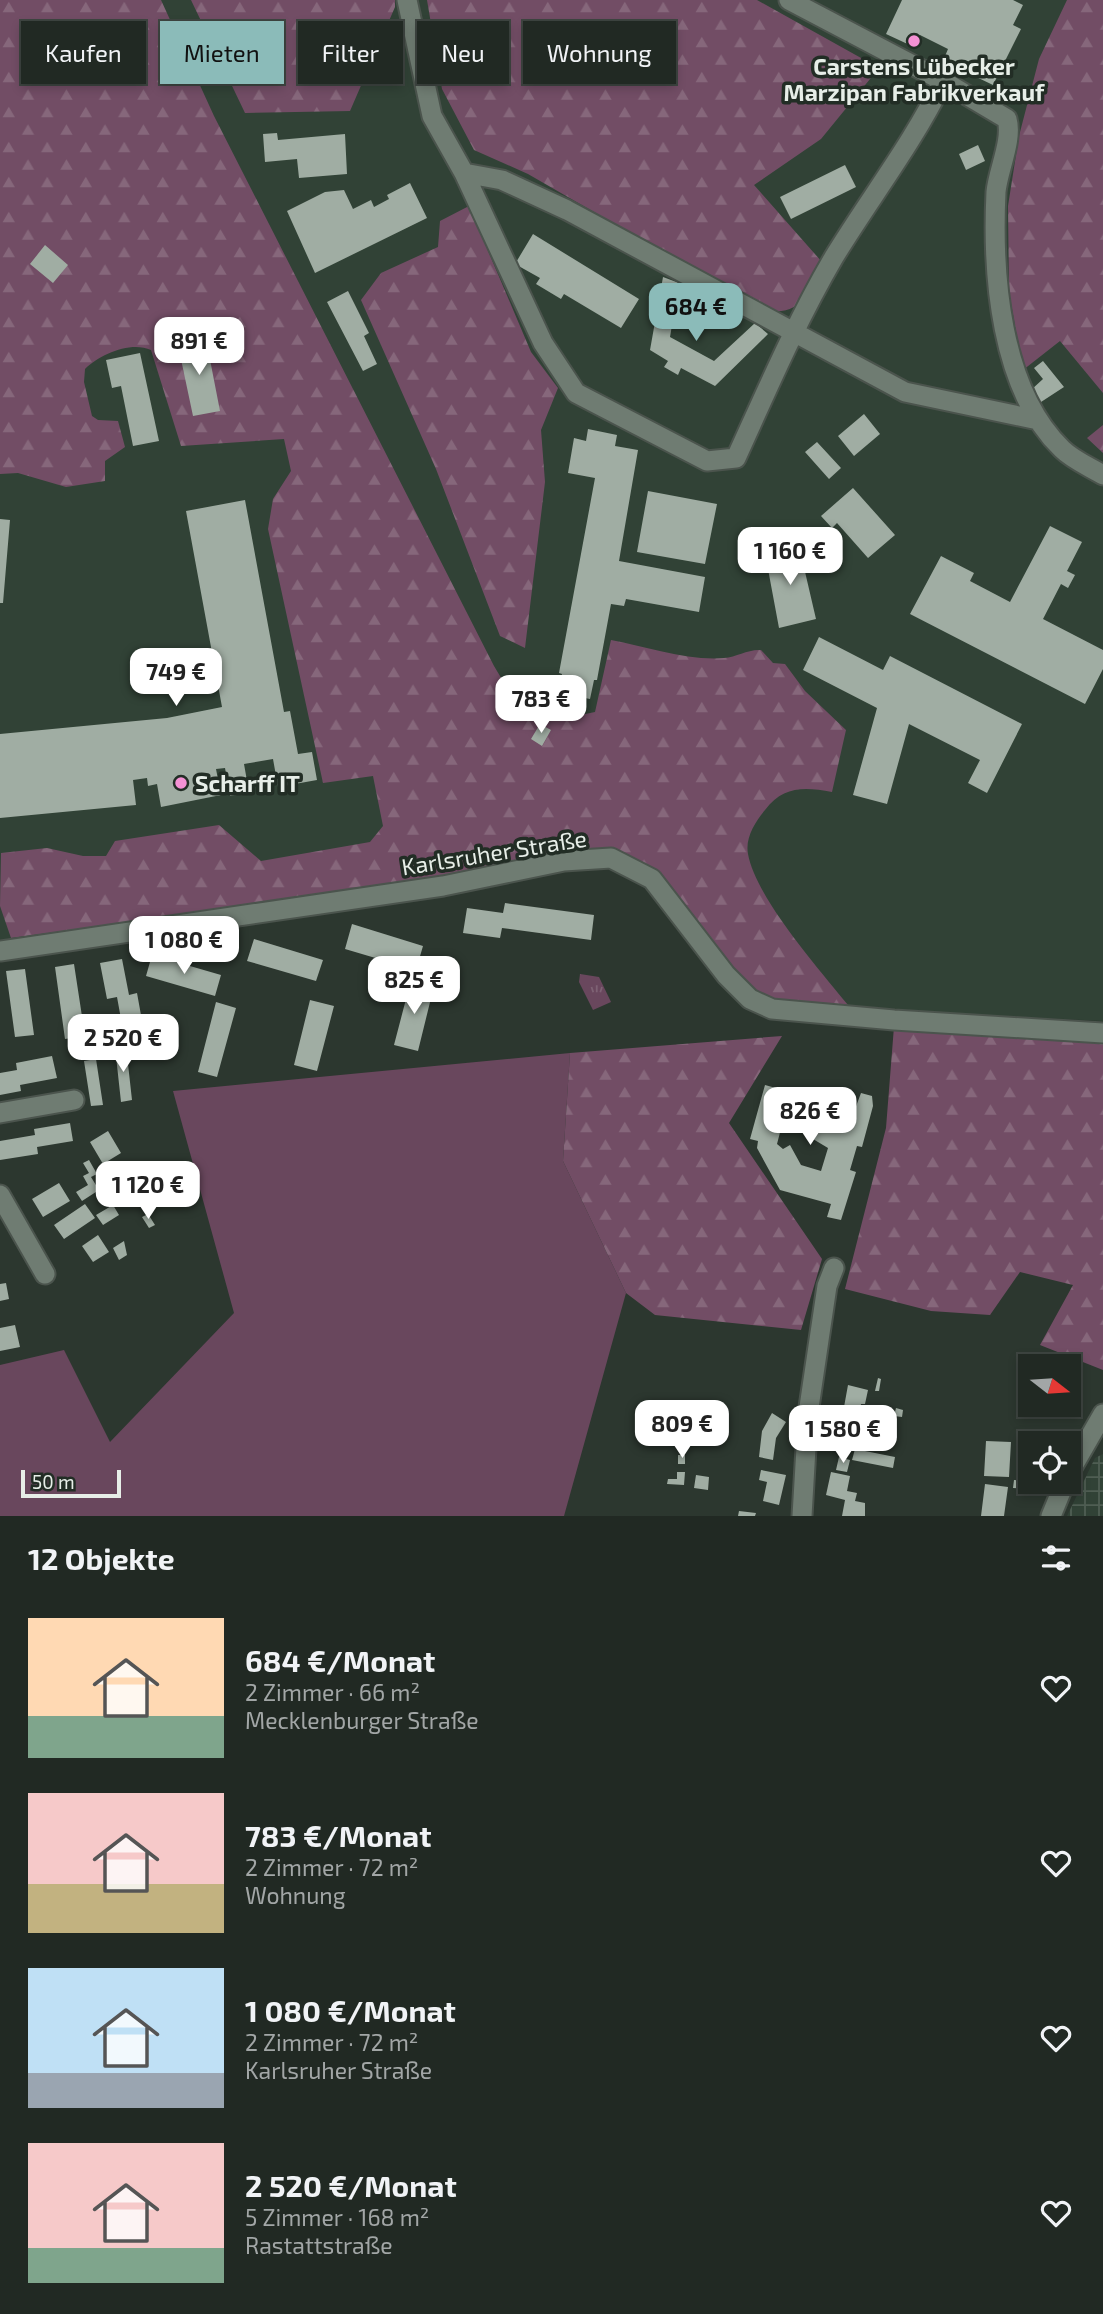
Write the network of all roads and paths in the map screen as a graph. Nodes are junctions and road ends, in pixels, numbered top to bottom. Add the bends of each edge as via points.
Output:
1 (407, 0) edge
2 (789, 0) edge
3 (943, 81) junction
4 (464, 173) junction
5 (793, 332) junction
6 (1038, 420) junction
7 (1103, 475) edge
8 (0, 951) edge
9 (1103, 1033) edge
10 (74, 1100) dead end
11 (0, 1113) edge
12 (0, 1195) edge
13 (834, 1268) dead end
14 (45, 1274) dead end
15 (1103, 1414) edge
16 (1081, 1452) edge
17 (1060, 1494) edge
18 (802, 1516) edge
19 (1051, 1516) edge

1 - 4 street via 432,116
2 - 3 street
3 - 5 street via 928,113 835,256
3 - 6 street via 1007,119 996,189 995,269 1009,349
4 - 5 street via 502,180 567,210
4 - 5 street via 543,343 576,393 707,461 736,458
5 - 6 street via 905,392
6 - 7 street via 1064,451
8 - 9 street, Karlsruher Straße via 443,886 564,861 611,858 652,878 726,975 750,999 772,1009
10 - 11 street
12 - 14 street
13 - 18 street via 827,1286 808,1413
15 - 16 street
17 - 19 street

